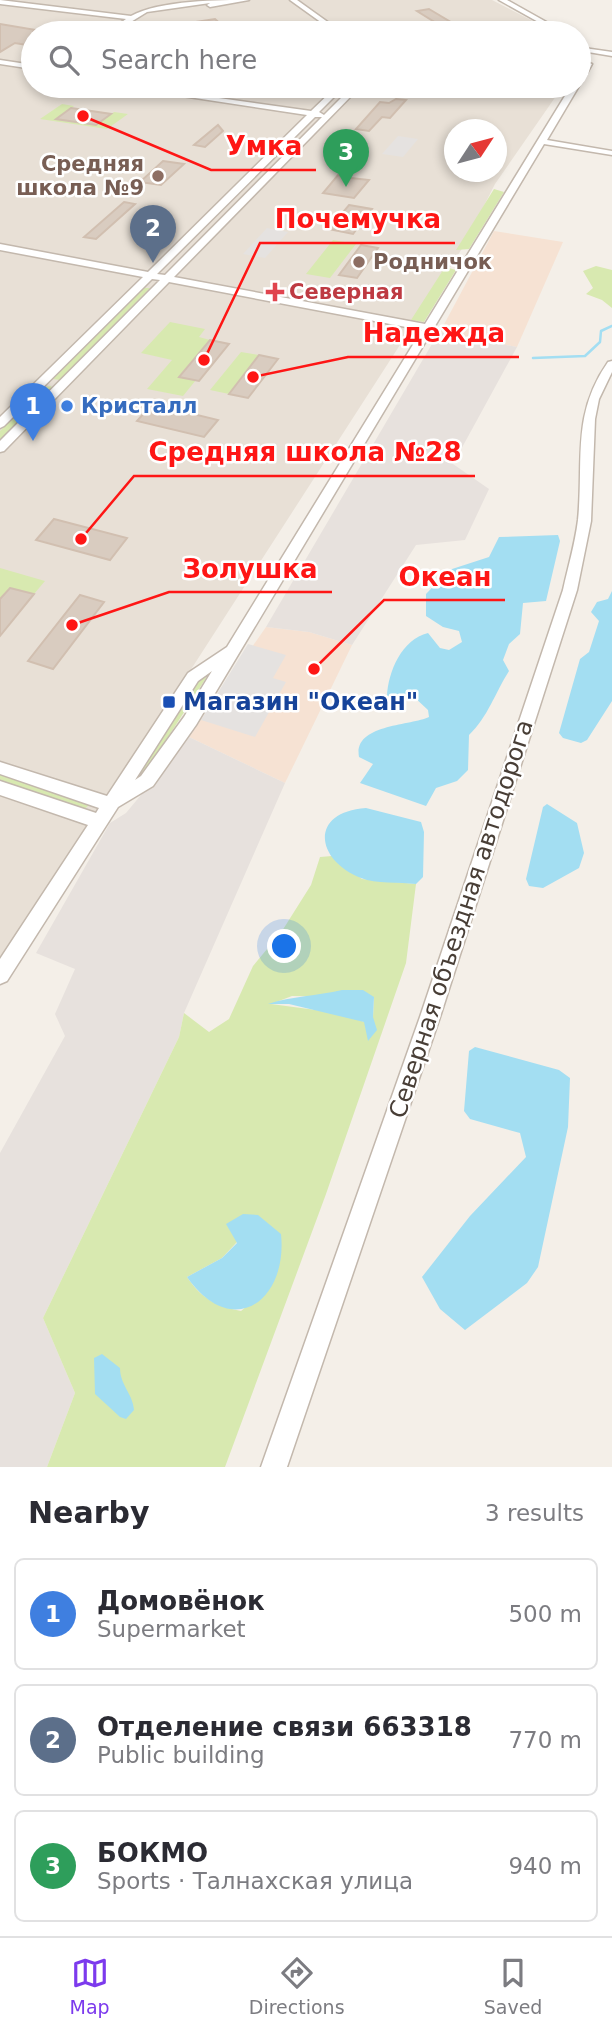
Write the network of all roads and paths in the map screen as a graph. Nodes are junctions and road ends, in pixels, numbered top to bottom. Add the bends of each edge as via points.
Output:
1 (219, 0) edge
2 (246, 0) edge
3 (281, 0) edge
4 (293, 0) edge
5 (502, 0) edge
6 (0, 2) edge
7 (135, 16) junction
8 (127, 21) edge
9 (310, 21) edge
10 (323, 21) edge
11 (541, 21) edge
12 (591, 52) edge
13 (612, 54) edge
14 (0, 62) edge
15 (21, 65) edge
16 (0, 68) edge
17 (21, 71) edge
18 (213, 98) edge
19 (237, 98) edge
20 (332, 98) edge
21 (341, 98) edge
22 (568, 98) edge
23 (322, 112) junction
24 (541, 141) junction
25 (612, 153) edge
26 (0, 247) edge
27 (0, 254) edge
28 (146, 279) junction
29 (164, 282) junction
30 (425, 332) junction
31 (612, 364) edge
32 (0, 424) edge
33 (0, 448) edge
34 (0, 768) edge
35 (0, 788) edge
36 (109, 804) junction
37 (98, 821) junction
38 (0, 975) edge
39 (274, 1467) edge

1 - 7 street via 145,10
2 - 7 street
3 - 9 street
4 - 10 street
5 - 11 street
6 - 7 street
7 - 8 street
12 - 13 street
14 - 15 street
16 - 17 street
18 - 23 street
19 - 23 street
20 - 23 street
21 - 23 street
22 - 24 street
23 - 28 street
23 - 29 street
24 - 25 street
24 - 30 street
26 - 28 street
27 - 28 street
28 - 29 street
28 - 32 street
29 - 30 street
29 - 33 street
30 - 36 street via 234,649 147,781
31 - 39 street, Северная объездная автодорога via 589,416 584,520 570,590 430,1017
34 - 36 street
35 - 37 street
36 - 37 street
37 - 38 street

